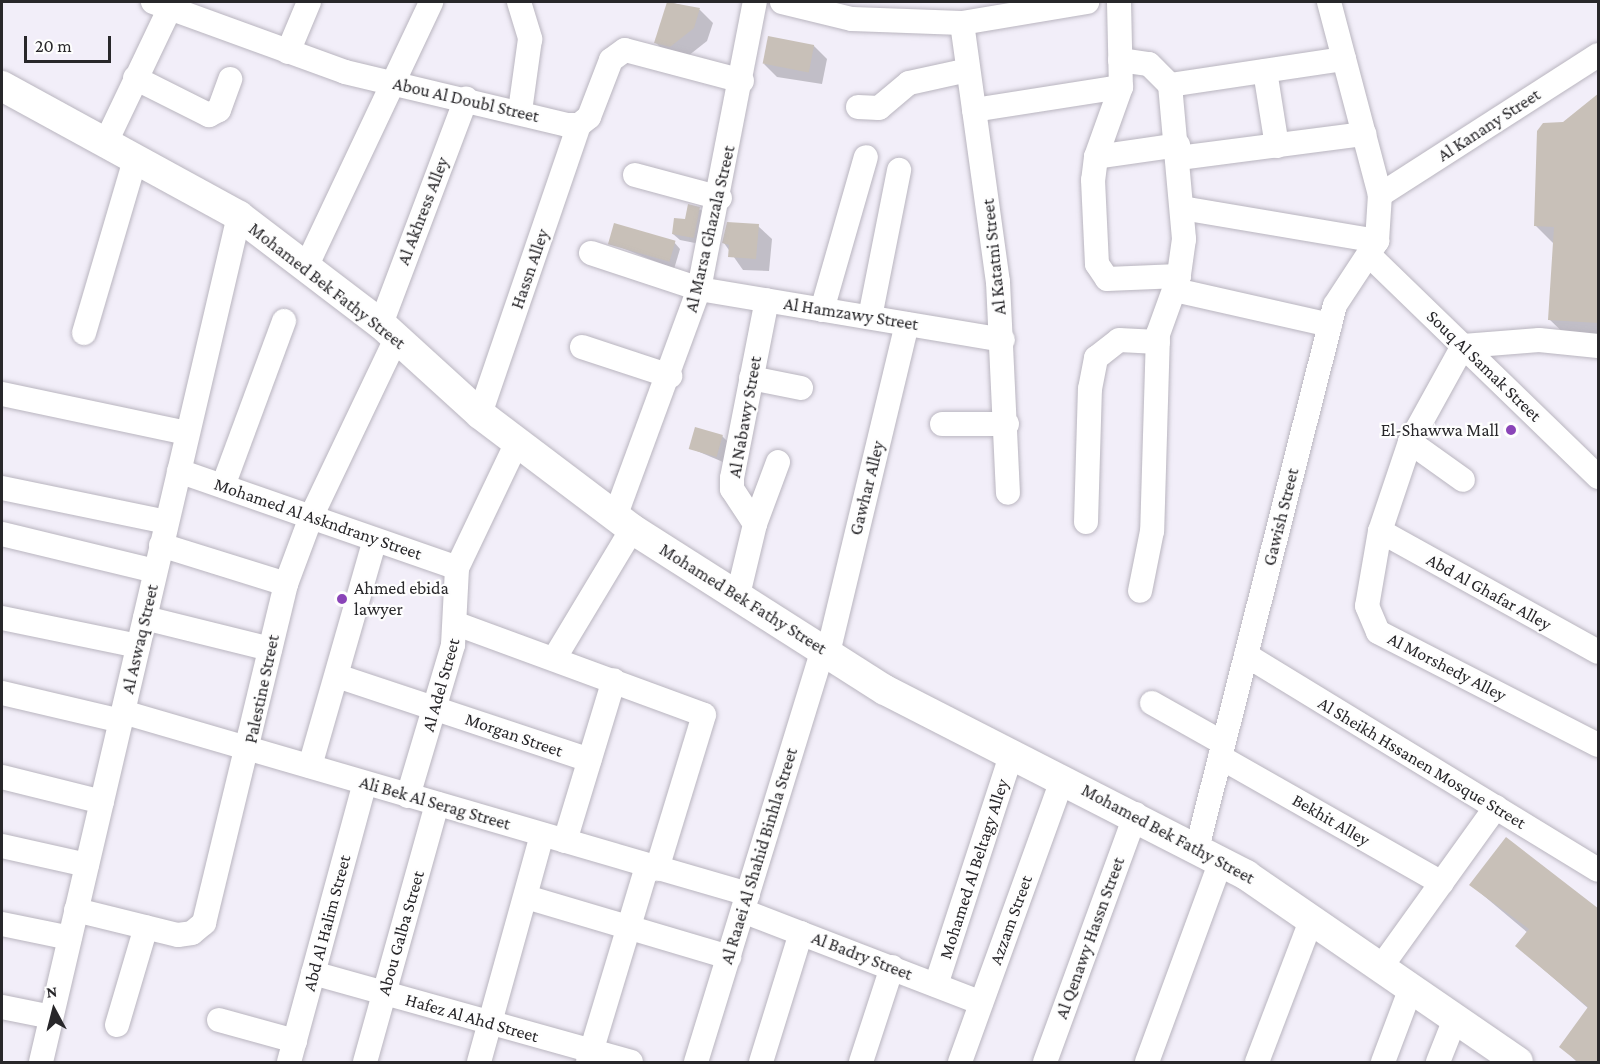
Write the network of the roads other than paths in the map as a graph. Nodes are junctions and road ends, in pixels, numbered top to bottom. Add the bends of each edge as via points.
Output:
1 (309, 2) edge
2 (431, 2) edge
3 (519, 2) edge
4 (755, 2) edge
5 (782, 2) edge
6 (1087, 2) edge
7 (1119, 2) edge
8 (1329, 2) edge
9 (174, 6) edge
10 (1033, 6) edge
11 (869, 11) edge
12 (962, 23) junction
13 (288, 52) junction
14 (1599, 55) edge
15 (1344, 59) junction
16 (1120, 60) junction
17 (968, 70) junction
18 (1265, 71) junction
19 (135, 78) junction
20 (230, 79) dead end
21 (742, 81) junction
22 (394, 83) junction
23 (1170, 85) junction
24 (2, 86) edge
25 (1121, 87) junction
26 (466, 99) junction
27 (858, 107) dead end
28 (974, 110) junction
29 (520, 111) junction
30 (579, 125) junction
31 (1364, 134) junction
32 (105, 144) junction
33 (1277, 146) junction
34 (1179, 152) junction
35 (866, 157) dead end
36 (1096, 157) junction
37 (135, 160) junction
38 (899, 170) dead end
39 (635, 175) dead end
40 (1380, 195) junction
41 (720, 198) junction
42 (1182, 208) junction
43 (239, 216) junction
44 (1373, 248) junction
45 (591, 253) dead end
46 (306, 267) junction
47 (1177, 283) junction
48 (699, 289) junction
49 (767, 300) junction
50 (822, 310) junction
51 (870, 318) junction
52 (284, 321) dead end
53 (907, 324) junction
54 (1330, 325) junction
55 (388, 332) junction
56 (84, 333) dead end
57 (1003, 340) junction
58 (1158, 342) junction
59 (1463, 346) junction
60 (1599, 346) edge
61 (582, 347) dead end
62 (670, 376) junction
63 (751, 378) junction
64 (801, 388) dead end
65 (2, 393) edge
66 (480, 414) junction
67 (942, 424) dead end
68 (1006, 424) junction
69 (187, 433) junction
70 (517, 442) junction
71 (1410, 442) junction
72 (778, 462) dead end
73 (178, 471) junction
74 (1599, 477) edge
75 (1463, 480) dead end
76 (223, 486) junction
77 (2, 488) edge
78 (1008, 493) dead end
79 (311, 518) junction
80 (1086, 522) dead end
81 (624, 523) junction
82 (755, 524) junction
83 (1380, 531) junction
84 (2, 534) edge
85 (164, 534) junction
86 (375, 540) junction
87 (457, 568) junction
88 (155, 571) junction
89 (286, 584) junction
90 (1140, 591) dead end
91 (738, 595) junction
92 (2, 618) edge
93 (145, 618) junction
94 (457, 624) junction
95 (138, 646) junction
96 (270, 649) junction
97 (825, 651) junction
98 (1599, 652) edge
99 (1246, 655) junction
100 (554, 659) junction
101 (337, 676) junction
102 (614, 680) junction
103 (2, 693) edge
104 (1152, 703) dead end
105 (435, 708) junction
106 (122, 717) junction
107 (1599, 745) edge
108 (250, 749) junction
109 (1222, 750) junction
110 (1012, 752) junction
111 (589, 760) junction
112 (310, 766) junction
113 (2, 777) edge
114 (1063, 778) junction
115 (365, 783) junction
116 (408, 795) junction
117 (102, 802) junction
118 (437, 804) junction
119 (1496, 807) junction
120 (1136, 814) junction
121 (554, 838) junction
122 (2, 846) edge
123 (1209, 854) junction
124 (87, 865) junction
125 (652, 867) junction
126 (1599, 870) edge
127 (1442, 883) junction
128 (526, 897) junction
129 (745, 902) junction
130 (76, 910) junction
131 (1312, 918) junction
132 (2, 924) edge
133 (146, 927) junction
134 (629, 927) junction
135 (801, 933) junction
136 (70, 938) junction
137 (729, 957) junction
138 (892, 967) junction
139 (1381, 967) junction
140 (313, 973) junction
141 (936, 985) junction
142 (1411, 988) junction
143 (384, 993) junction
144 (981, 1003) junction
145 (2, 1006) edge
146 (51, 1017) junction
147 (1455, 1019) junction
148 (219, 1020) dead end
149 (490, 1023) junction
150 (117, 1025) dead end
151 (292, 1052) edge
152 (589, 1057) edge
153 (41, 1062) edge
154 (365, 1062) edge
155 (478, 1062) edge
156 (631, 1062) edge
157 (696, 1062) edge
158 (761, 1062) edge
159 (861, 1062) edge
160 (960, 1062) edge
161 (1045, 1062) edge
162 (1147, 1062) edge
163 (1257, 1062) edge
164 (1383, 1062) edge
165 (1438, 1062) edge
166 (1518, 1062) edge

1 - 13 street
2 - 22 street
3 - 29 street via 530,39
4 - 21 street, Al Marsa Ghazala Street
5 - 11 street
6 - 10 street
7 - 16 street
8 - 15 street
9 - 13 street, Abou Al Doubl Street
9 - 19 street
10 - 12 street
11 - 12 street
12 - 17 street, Al Katatni Street
13 - 22 street, Abou Al Doubl Street
14 - 40 street, Al Kanany Street
15 - 18 street
15 - 31 street
16 - 23 street via 1149,64
16 - 25 street
17 - 27 street via 909,82 879,108
17 - 28 street, Al Katatni Street
18 - 23 street
18 - 33 street
19 - 20 street via 209,115 219,110
19 - 32 street
21 - 30 street via 625,50 611,60 589,117
21 - 41 street, Al Marsa Ghazala Street
22 - 26 street, Abou Al Doubl Street
22 - 46 street
23 - 34 street
24 - 32 street, Mohamed Bek Fathy Street
25 - 28 street
25 - 36 street
26 - 29 street, Abou Al Doubl Street
26 - 55 street, Al Akhress Alley
28 - 57 street, Al Katatni Street
29 - 30 street, Abou Al Doubl Street
30 - 66 street, Hassn Alley
31 - 33 street
31 - 40 street
32 - 37 street, Mohamed Bek Fathy Street
33 - 34 street
34 - 36 street
34 - 42 street
35 - 50 street
36 - 47 street via 1099,272 1117,279
37 - 43 street, Mohamed Bek Fathy Street
37 - 56 street
38 - 51 street
39 - 41 street
40 - 44 street
41 - 48 street, Al Marsa Ghazala Street
42 - 44 street
42 - 47 street
43 - 46 street, Mohamed Bek Fathy Street
43 - 69 street, Al Aswaq Street
44 - 54 street, Gawish Street via 1335,304
44 - 59 street, Souq Al Samak Street
45 - 48 street, Al Hamzawy Street
46 - 55 street, Mohamed Bek Fathy Street
47 - 54 street
47 - 58 street
48 - 49 street, Al Hamzawy Street
48 - 62 street, Al Marsa Ghazala Street
49 - 50 street, Al Hamzawy Street
49 - 63 street, Al Nabawy Street
50 - 51 street, Al Hamzawy Street
51 - 53 street, Al Hamzawy Street
52 - 76 street
53 - 57 street, Al Hamzawy Street
53 - 97 street, Gawhar Alley
54 - 99 street, Gawish Street
55 - 66 street, Mohamed Bek Fathy Street
55 - 79 street, Palestine Street
57 - 68 street, Al Katatni Street
58 - 80 street via 1119,340 1096,358 1090,389
58 - 90 street via 1152,531
59 - 60 street via 1539,340
59 - 71 street, Al Morshedy Alley
59 - 74 street, Souq Al Samak Street
61 - 62 street
62 - 81 street, Al Marsa Ghazala Street
63 - 64 street
63 - 82 street, Al Nabawy Street via 732,489
65 - 69 street
66 - 70 street, Mohamed Bek Fathy Street
67 - 68 street
68 - 78 street, Al Katatni Street
69 - 73 street, Al Aswaq Street
70 - 81 street, Mohamed Bek Fathy Street
70 - 87 street, Al Adel Street
71 - 75 street
71 - 83 street, Al Morshedy Alley
72 - 82 street
73 - 76 street, Mohamed Al Askndrany Street
73 - 85 street, Al Aswaq Street
76 - 79 street, Mohamed Al Askndrany Street
77 - 85 street
79 - 86 street, Mohamed Al Askndrany Street
79 - 89 street, Palestine Street
81 - 91 street, Mohamed Bek Fathy Street
81 - 100 street, Al Marsa Ghazala Street
82 - 91 street
83 - 98 street, Abd Al Ghafar Alley
83 - 107 street, Al Morshedy Alley via 1367,606 1373,627
84 - 88 street
85 - 88 street, Al Aswaq Street
85 - 89 street
86 - 87 street, Mohamed Al Askndrany Street
86 - 101 street
87 - 94 street, Al Adel Street
88 - 93 street, Al Aswaq Street
89 - 96 street, Palestine Street
91 - 97 street, Mohamed Bek Fathy Street
92 - 95 street
93 - 95 street, Al Aswaq Street
93 - 96 street
94 - 100 street
94 - 105 street, Al Adel Street
95 - 106 street, Al Aswaq Street
96 - 108 street, Palestine Street
97 - 110 street, Mohamed Bek Fathy Street via 885,690
97 - 129 street, Al Raaei Al Shahid Binhla Street
99 - 109 street, Gawish Street
99 - 119 street, Al Sheikh Hssanen Mosque Street
100 - 102 street
101 - 105 street, Morgan Street
101 - 112 street
102 - 111 street
102 - 125 street via 698,710 704,720
103 - 106 street, Ali Bek Al Serag Street
104 - 109 street, Bekhit Alley
105 - 111 street, Morgan Street
105 - 116 street, Al Adel Street
106 - 108 street, Ali Bek Al Serag Street
106 - 117 street, Al Aswaq Street
108 - 112 street, Ali Bek Al Serag Street
108 - 133 street, Palestine Street via 204,923 192,933 178,934
109 - 123 street, Gawish Street
109 - 127 street, Bekhit Alley
110 - 114 street, Mohamed Bek Fathy Street
110 - 141 street, Mohamed Al Beltagy Alley
111 - 121 street
112 - 115 street, Ali Bek Al Serag Street
113 - 117 street
114 - 120 street, Mohamed Bek Fathy Street
114 - 144 street, Azzam Street
115 - 116 street, Ali Bek Al Serag Street
115 - 140 street, Abd Al Halim Street
116 - 118 street, Ali Bek Al Serag Street
117 - 124 street, Al Aswaq Street
118 - 121 street, Ali Bek Al Serag Street
118 - 143 street, Abou Galba Street
119 - 126 street, Al Sheikh Hssanen Mosque Street
119 - 127 street
120 - 123 street, Mohamed Bek Fathy Street
120 - 161 street, Al Qenawy Hassn Street
121 - 125 street, Ali Bek Al Serag Street
121 - 128 street
122 - 124 street
123 - 131 street, Mohamed Bek Fathy Street
123 - 162 street, Gawish Street
124 - 130 street, Al Aswaq Street
125 - 129 street, Ali Bek Al Serag Street
125 - 134 street
127 - 139 street
128 - 134 street
128 - 149 street
129 - 135 street, Al Badry Street
129 - 137 street, Al Raaei Al Shahid Binhla Street
130 - 133 street, Palestine Street
130 - 136 street, Al Aswaq Street
131 - 139 street, Mohamed Bek Fathy Street
131 - 163 street
132 - 136 street
133 - 150 street
134 - 137 street
134 - 152 street
135 - 138 street, Al Badry Street
135 - 158 street
136 - 146 street, Al Aswaq Street
137 - 157 street, Al Raaei Al Shahid Binhla Street
138 - 141 street, Al Badry Street
138 - 159 street
139 - 142 street, Mohamed Bek Fathy Street
140 - 143 street, Hafez Al Ahd Street
140 - 151 street, Abd Al Halim Street
141 - 144 street, Al Badry Street
142 - 147 street, Mohamed Bek Fathy Street
142 - 164 street
143 - 149 street, Hafez Al Ahd Street
143 - 154 street, Abou Galba Street
144 - 160 street, Azzam Street
145 - 146 street
146 - 153 street, Al Aswaq Street
147 - 165 street
147 - 166 street, Mohamed Bek Fathy Street
148 - 151 street
149 - 152 street, Hafez Al Ahd Street
149 - 155 street
152 - 156 street, Hafez Al Ahd Street

